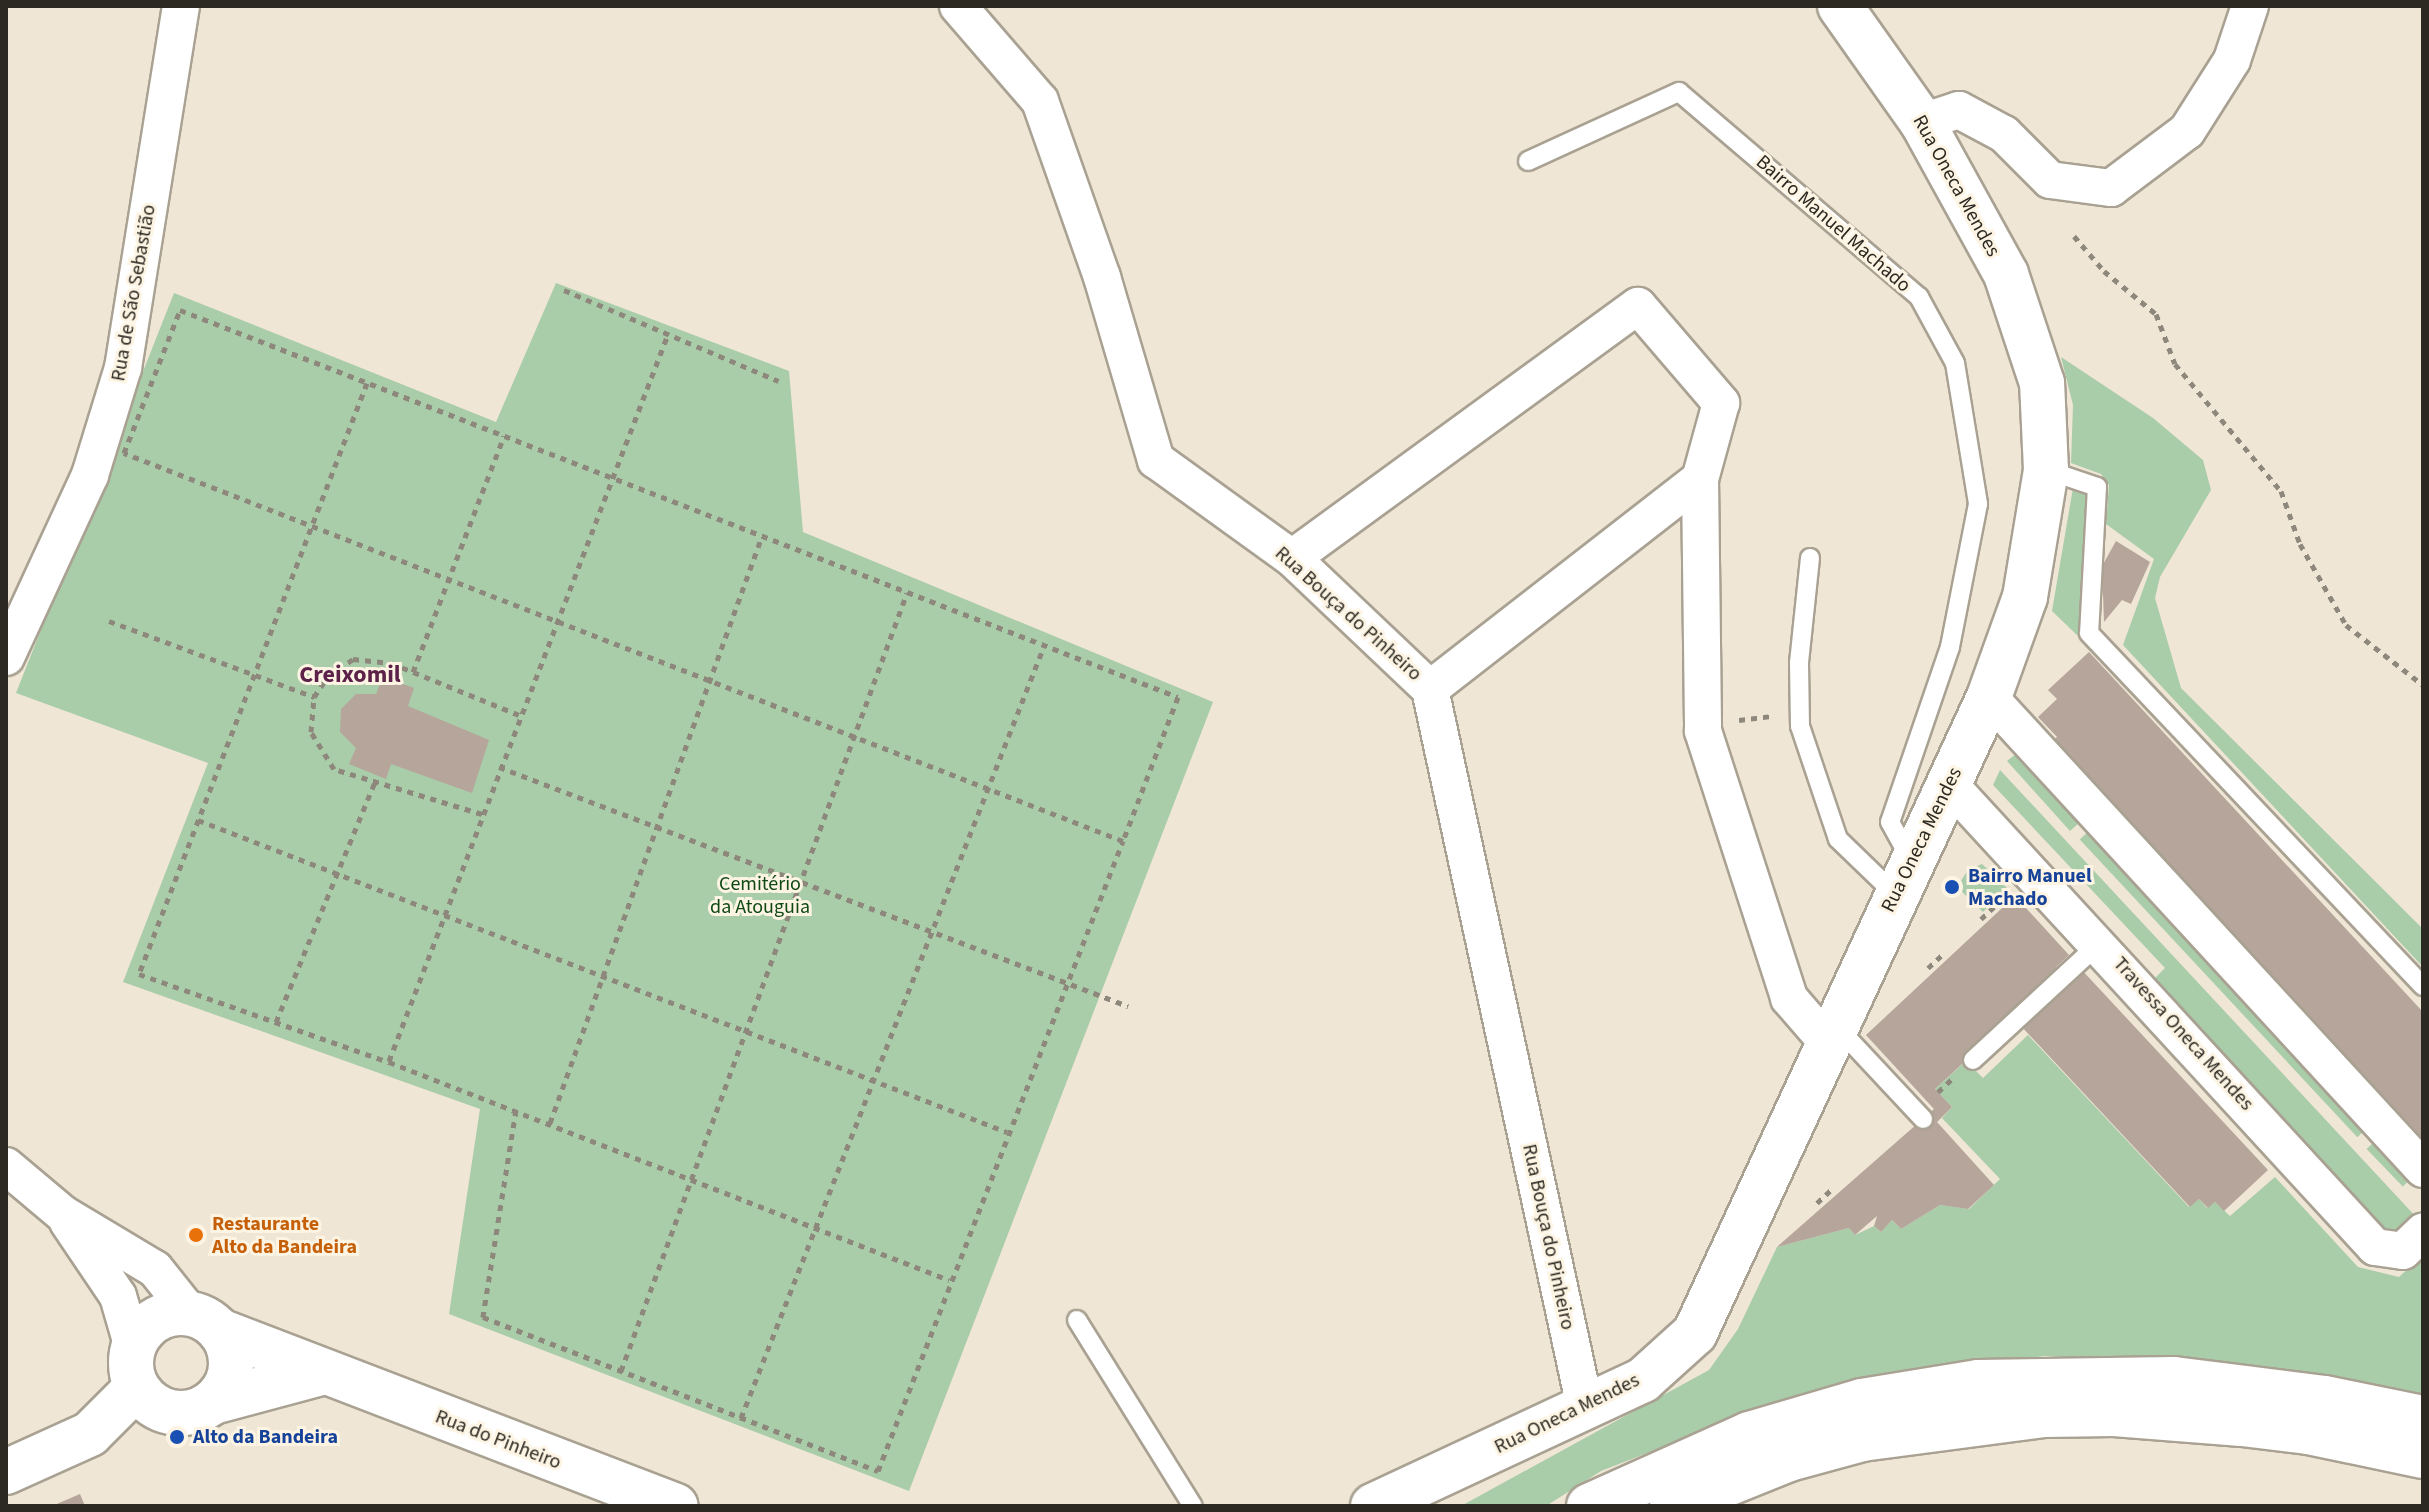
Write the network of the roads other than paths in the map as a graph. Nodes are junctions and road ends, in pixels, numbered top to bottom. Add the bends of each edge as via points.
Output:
1 (181, 6) edge
2 (958, 6) edge
3 (1840, 6) edge
4 (2250, 6) edge
5 (1922, 122) junction
6 (1528, 161) dead end
7 (2046, 470) junction
8 (1700, 479) junction
9 (1292, 558) junction
10 (1810, 558) dead end
11 (6, 657) edge
12 (1430, 689) junction
13 (1989, 697) junction
14 (1949, 784) junction
15 (1903, 877) junction
16 (2100, 943) junction
17 (2423, 986) edge
18 (1831, 1034) junction
19 (1973, 1060) dead end
20 (1923, 1119) dead end
21 (6, 1166) edge
22 (2423, 1169) edge
23 (63, 1214) junction
24 (2423, 1232) edge
25 (1077, 1320) dead end
26 (205, 1322) junction
27 (134, 1368) junction
28 (321, 1373) junction
29 (213, 1402) junction
30 (1585, 1407) junction
31 (2423, 1418) edge
32 (2423, 1456) edge
33 (6, 1472) edge
34 (676, 1506) edge
35 (1193, 1506) edge
36 (1373, 1506) edge
37 (1589, 1506) edge
38 (1672, 1506) edge

1 - 11 street, Rua de São Sebastião via 123,368 90,475
2 - 9 street, Rua Bouça do Pinheiro via 1040,101 1102,277 1156,460
3 - 5 main road, Rua Oneca Mendes
4 - 5 street via 2232,60 2187,131 2111,188 2050,180 2004,134 1959,110
5 - 7 main road, Rua Oneca Mendes via 2006,274 2042,383
6 - 15 lane, Bairro Manuel Machado via 1679,92 1919,297 1955,363 1978,504 1950,647 1890,822
7 - 13 main road, Rua Oneca Mendes via 2025,597
7 - 17 lane via 2097,487 2089,633
8 - 9 street via 1721,403 1638,306
8 - 12 street
8 - 18 street via 1703,731 1789,998
9 - 12 street, Rua Bouça do Pinheiro
10 - 15 lane via 1799,663 1800,713 1838,839
12 - 30 street, Rua Bouça do Pinheiro
13 - 14 main road, Rua Oneca Mendes
13 - 22 street
14 - 15 main road, Rua Oneca Mendes
14 - 16 street, Travessa Oneca Mendes
15 - 18 main road, Rua Oneca Mendes
16 - 19 lane
16 - 24 street, Travessa Oneca Mendes via 2375,1247 2403,1251
18 - 20 lane
18 - 30 main road, Rua Oneca Mendes via 1695,1333 1643,1380
21 - 23 street
23 - 26 street via 155,1269
23 - 27 street via 118,1296
25 - 35 lane
26 - 27 main road via 155,1319
26 - 28 main road, Rua do Pinheiro
26 - 29 main road via 232,1367
27 - 29 main road via 147,1402 171,1413 189,1413
27 - 33 main road via 90,1434
28 - 29 main road
28 - 34 main road, Rua do Pinheiro
30 - 36 main road, Rua Oneca Mendes
31 - 37 main road via 2325,1398 2174,1379 1978,1382 1862,1401 1749,1434
32 - 38 main road via 2255,1426 2114,1414 2044,1415 1862,1439 1789,1459

